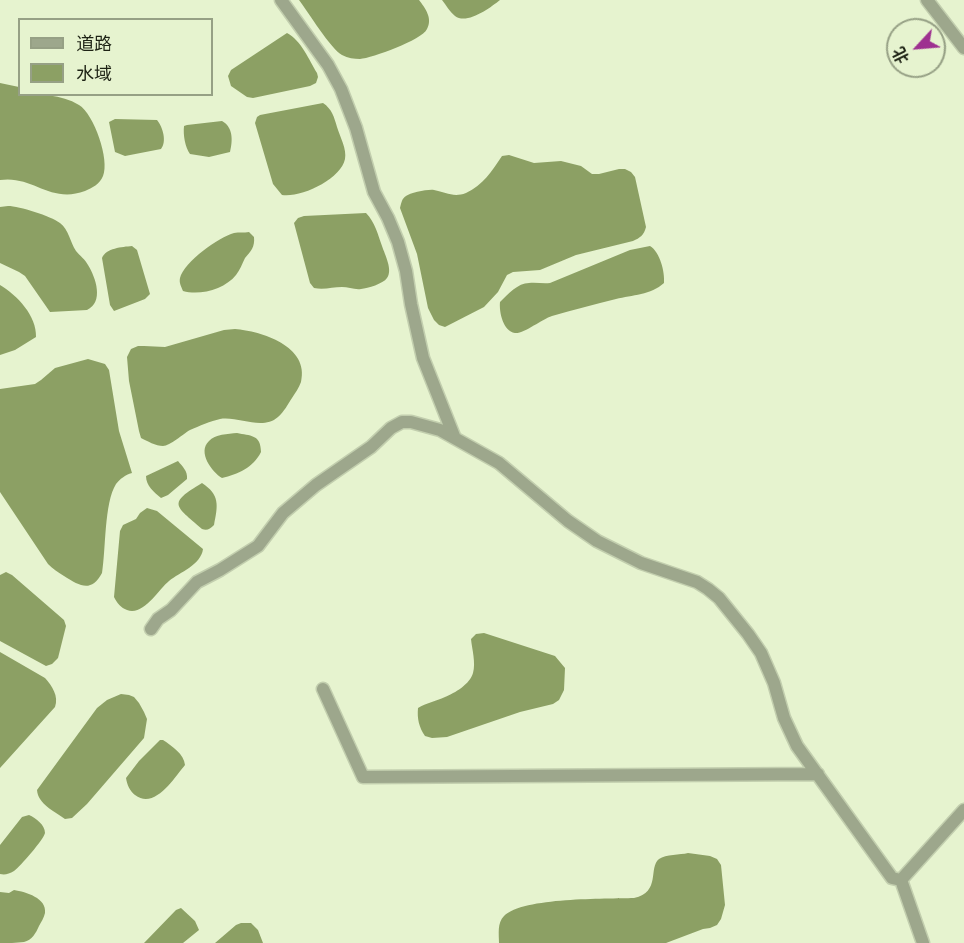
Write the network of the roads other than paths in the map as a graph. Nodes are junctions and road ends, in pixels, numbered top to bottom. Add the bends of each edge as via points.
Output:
1 (281, 0) edge
2 (927, 0) edge
3 (964, 48) edge
4 (454, 436) junction
5 (151, 629) dead end
6 (323, 689) dead end
7 (818, 774) junction
8 (964, 810) edge
9 (901, 880) junction
10 (924, 943) edge

1 - 4 street via 328,65 356,128 374,192 398,242 423,358
2 - 3 street
4 - 5 street via 411,422 390,428 283,513 258,546 198,582
4 - 7 street via 500,464 597,541 641,563 697,582 718,598 761,653 792,736
6 - 7 street via 363,777
7 - 9 street via 892,878
8 - 9 street
9 - 10 street

